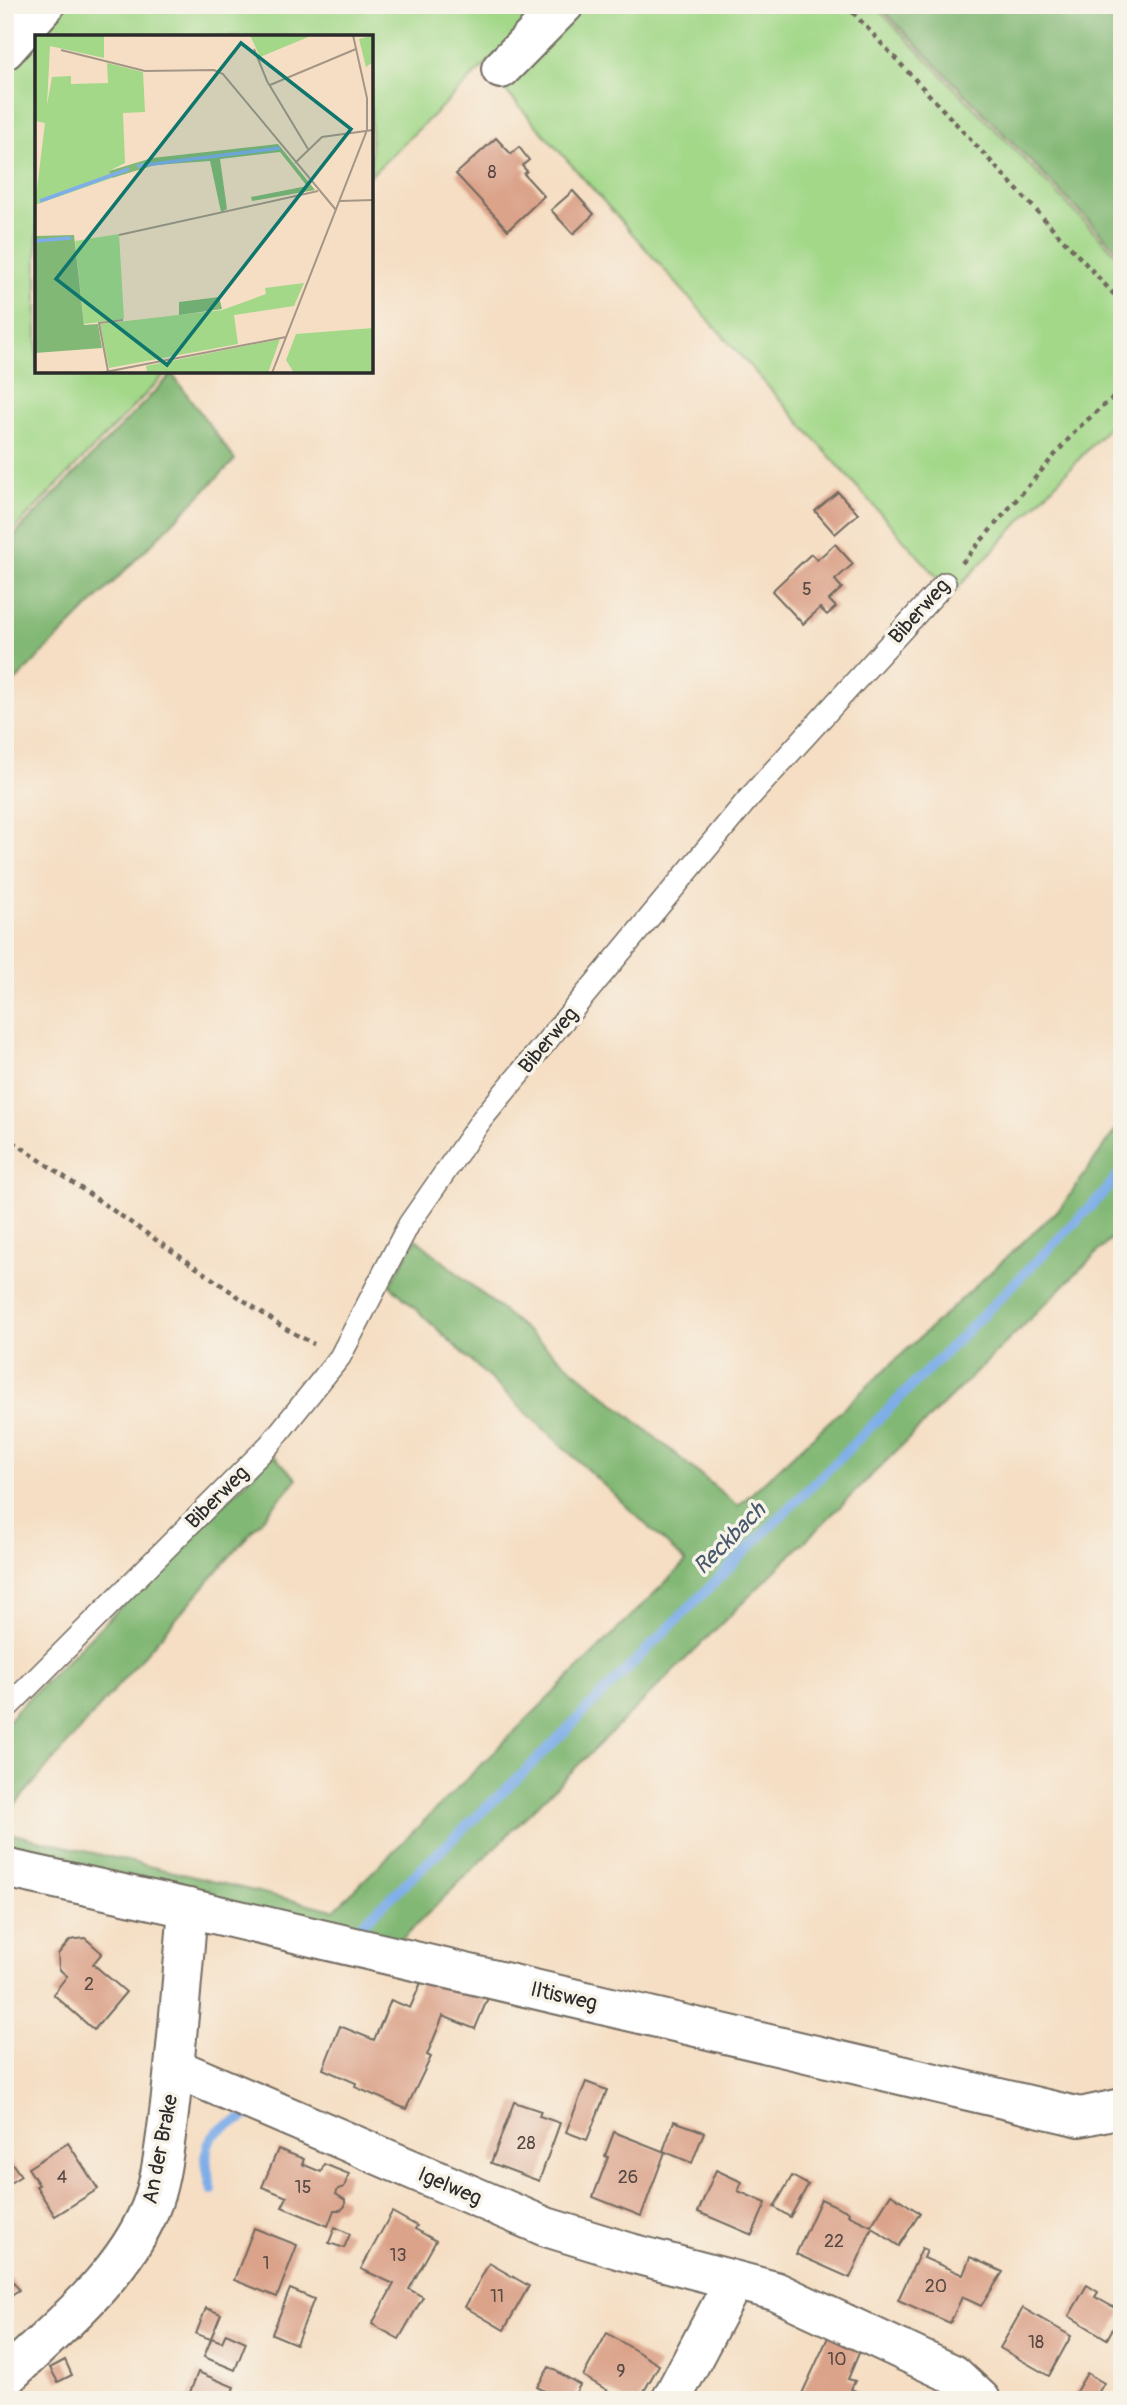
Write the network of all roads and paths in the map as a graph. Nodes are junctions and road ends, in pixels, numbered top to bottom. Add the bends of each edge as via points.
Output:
1 (45, 5) edge
2 (564, 5) edge
3 (846, 5) edge
4 (5, 50) edge
5 (500, 69) dead end
6 (1122, 303) edge
7 (1122, 390) edge
8 (945, 583) joint
9 (5, 1136) edge
10 (340, 1357) junction
11 (5, 1710) edge
12 (5, 1868) edge
13 (188, 1908) junction
14 (175, 2068) junction
15 (1122, 2108) edge
16 (734, 2281) junction
17 (5, 2378) edge
18 (671, 2400) edge
19 (981, 2400) edge

1 - 4 street
2 - 5 street
3 - 6 path
7 - 8 path, Biberweg via 1078,428
8 - 10 lane, Biberweg via 748,799 482,1119 409,1224
9 - 10 path via 284,1328
10 - 11 lane, Biberweg via 269,1445
12 - 13 street, Iltisweg
13 - 14 street, An der Brake
13 - 15 street, Iltisweg via 1080,2117
14 - 16 street, Igelweg via 546,2227
14 - 17 street, An der Brake via 162,2162 150,2209 121,2259 89,2297
16 - 18 street
16 - 19 street, Igelweg via 775,2291 953,2374

